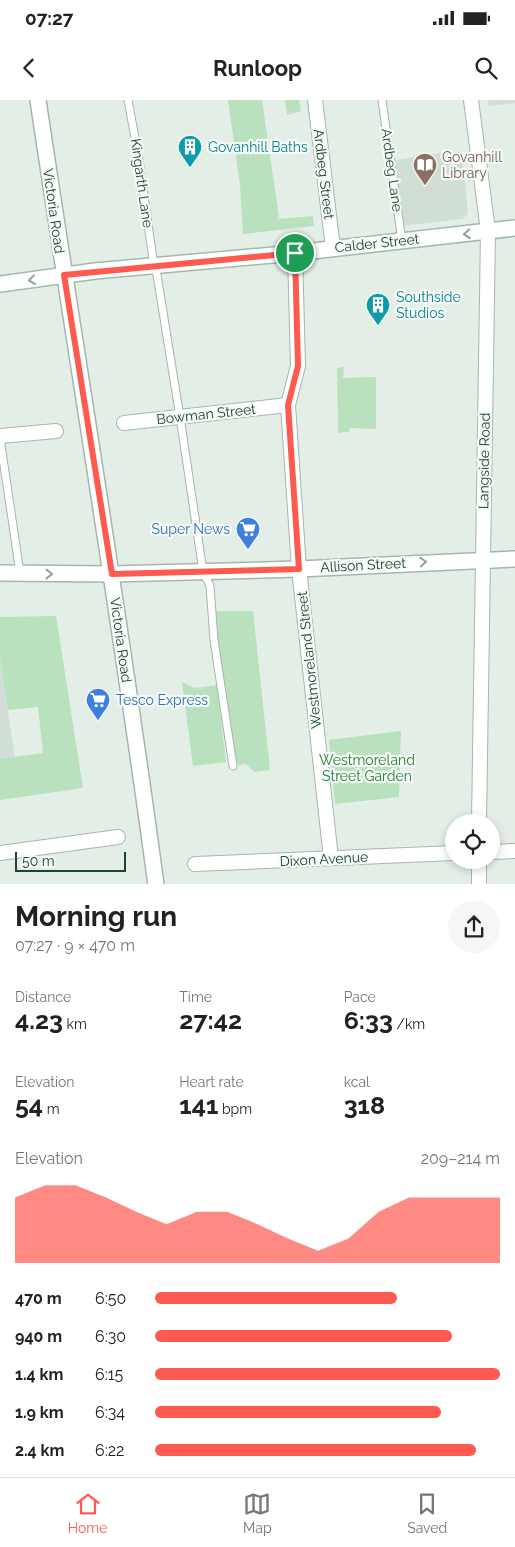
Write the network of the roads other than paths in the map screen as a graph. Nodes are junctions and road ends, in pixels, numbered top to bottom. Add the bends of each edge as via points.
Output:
1 (38, 100) edge
2 (128, 100) edge
3 (315, 100) edge
4 (382, 100) edge
5 (471, 100) edge
6 (515, 228) edge
7 (488, 231) junction
8 (402, 241) junction
9 (333, 248) junction
10 (295, 253) junction
11 (154, 266) junction
12 (64, 275) junction
13 (0, 284) edge
14 (288, 405) junction
15 (180, 417) junction
16 (124, 423) dead end
17 (56, 430) dead end
18 (0, 437) edge
19 (482, 559) junction
20 (515, 559) edge
21 (299, 569) junction
22 (203, 571) junction
23 (0, 574) edge
24 (20, 574) junction
25 (112, 574) junction
26 (233, 766) dead end
27 (479, 814) edge
28 (118, 837) dead end
29 (515, 851) edge
30 (0, 852) edge
31 (500, 852) edge
32 (445, 854) edge
33 (331, 858) junction
34 (195, 864) dead end
35 (479, 869) edge
36 (156, 884) edge
37 (479, 884) edge

1 - 12 street, Victoria Road
2 - 11 lane, Kingarth Lane
3 - 9 street, Ardbeg Street
4 - 8 lane, Ardbeg Lane
5 - 7 street, Langside Road
6 - 7 street, Calder Street
7 -> 8 street, Calder Street
7 - 19 street, Langside Road
8 - 9 street, Calder Street
9 - 10 street, Calder Street
10 - 11 street, Calder Street
10 - 14 street, Westmoreland Street via 298,366
11 - 12 street, Calder Street
11 - 15 lane, Kingarth Lane
12 -> 13 street, Calder Street
12 - 25 street, Victoria Road
14 - 15 street, Bowman Street
14 - 21 street, Westmoreland Street
15 - 16 street, Bowman Street
15 - 22 lane, Kingarth Lane
17 - 18 street
18 - 24 lane
19 - 20 street, Allison Street
21 -> 19 street, Allison Street
19 - 27 street, Langside Road
21 - 22 street, Allison Street
21 - 33 street, Westmoreland Street
22 - 25 street, Allison Street
22 - 26 lane, Kingarth Lane via 210,586 214,640
23 - 24 street, Allison Street
24 -> 25 street, Allison Street
25 - 36 street, Victoria Road
28 - 30 street
29 - 31 street
32 - 33 street, Dixon Avenue
33 - 34 street, Dixon Avenue
35 - 37 street

